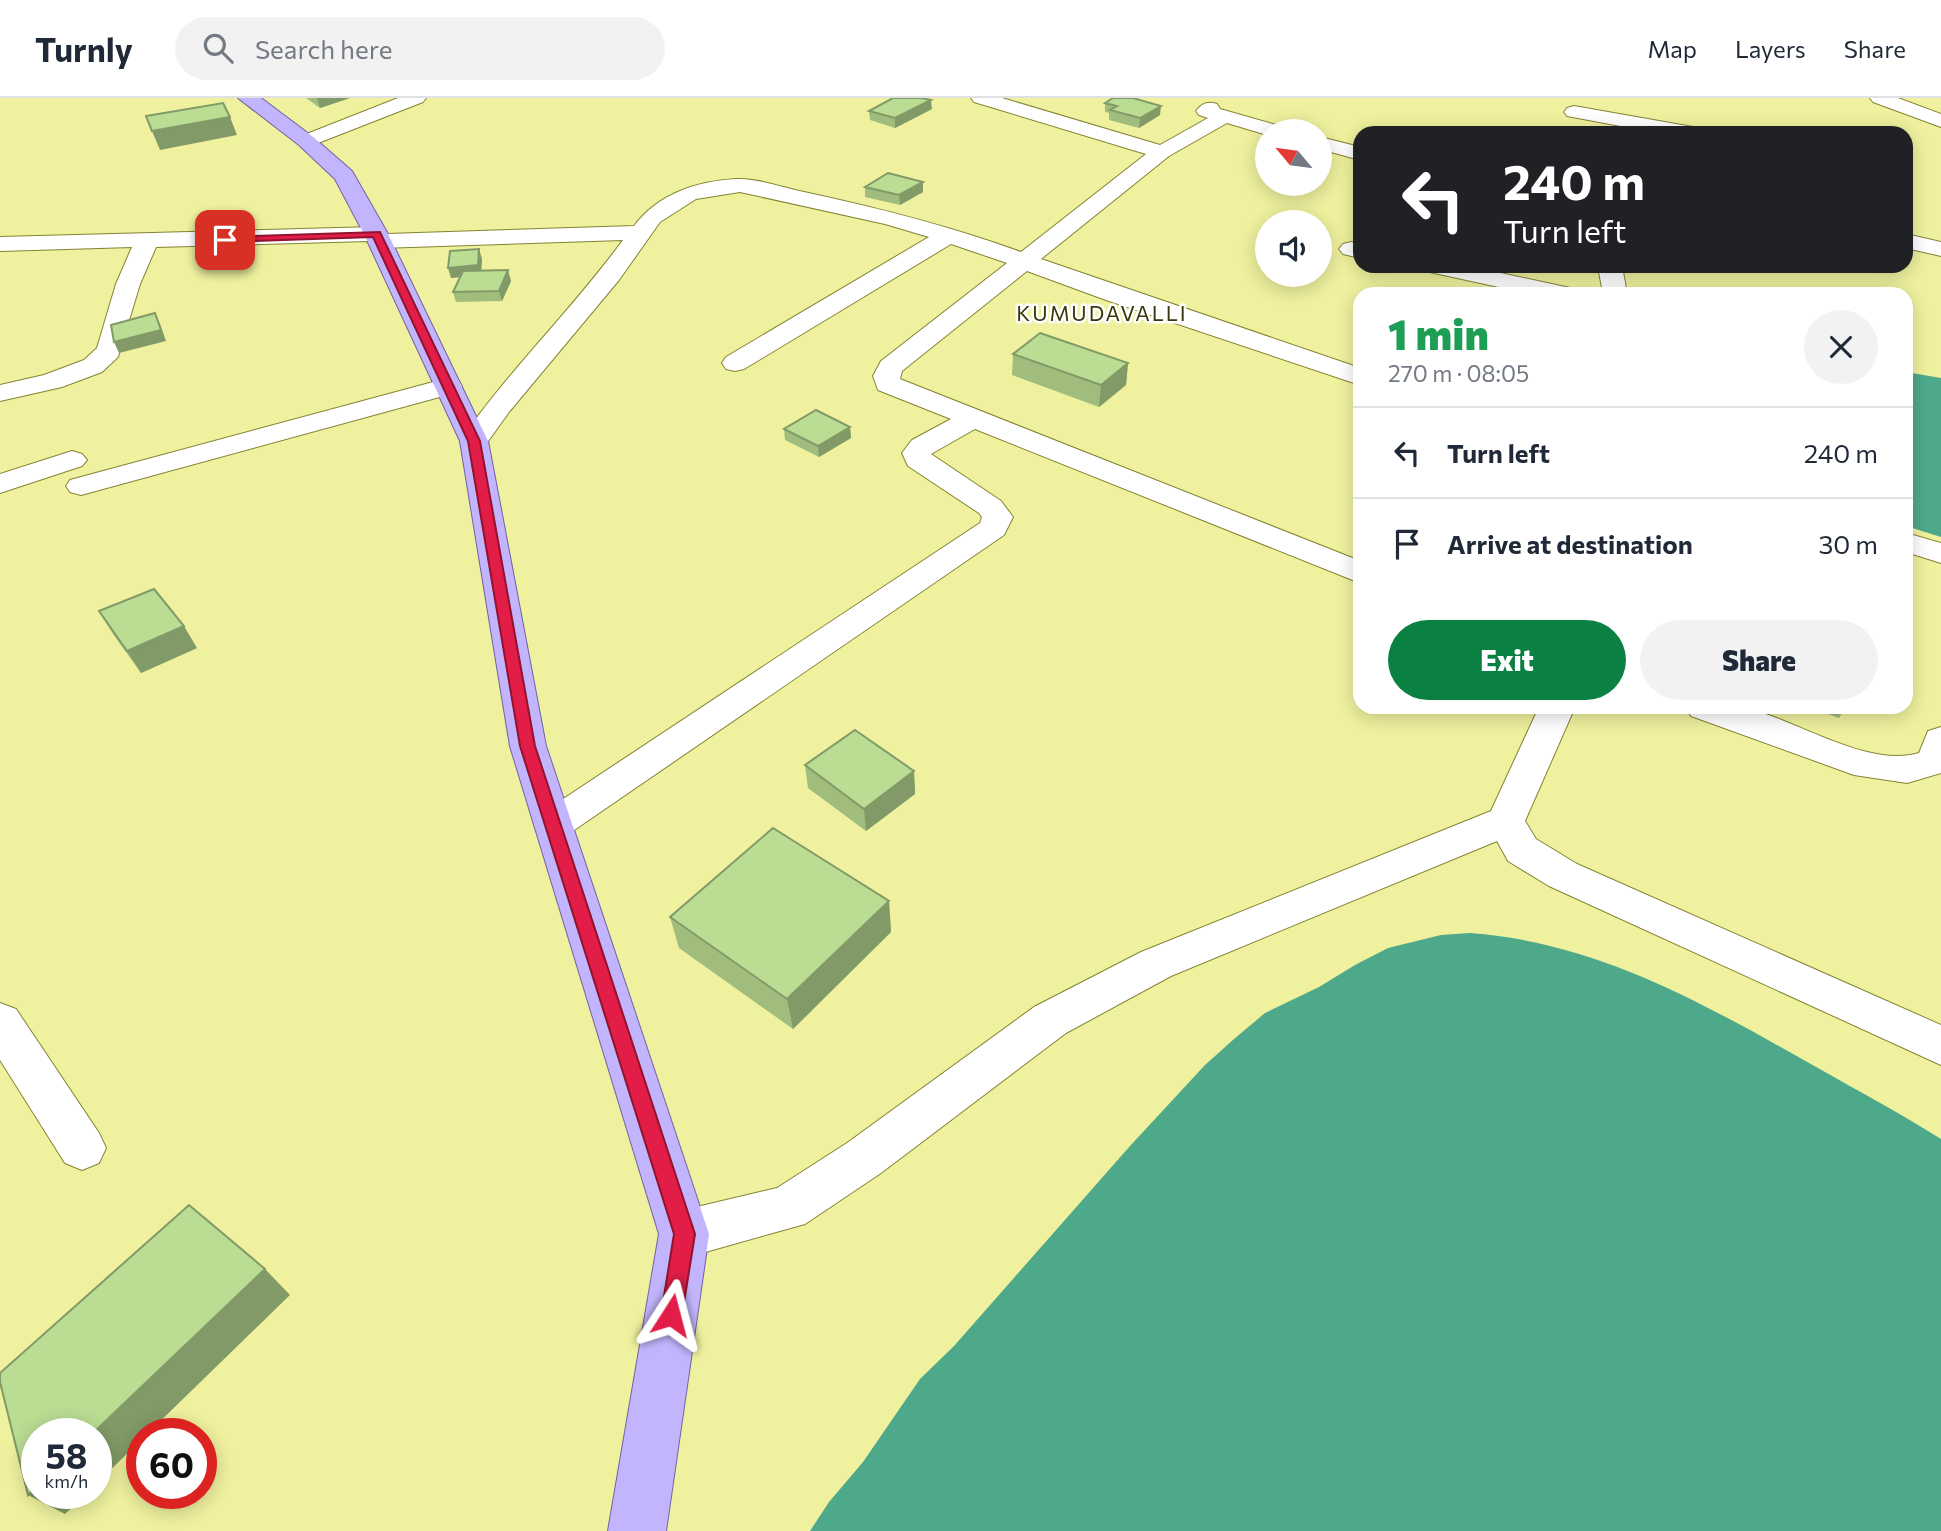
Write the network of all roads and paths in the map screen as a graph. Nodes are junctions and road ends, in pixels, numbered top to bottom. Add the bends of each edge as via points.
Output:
1 (248, 98) edge
2 (416, 98) edge
3 (981, 98) edge
4 (1880, 98) edge
5 (1192, 101) dead end
6 (1572, 105) edge
7 (1220, 107) edge
8 (1941, 121) edge
9 (1255, 122) edge
10 (1576, 126) edge
11 (1662, 126) edge
12 (306, 141) junction
13 (1332, 146) edge
14 (1163, 152) junction
15 (1353, 152) edge
16 (638, 233) junction
17 (948, 236) junction
18 (378, 237) junction
19 (146, 242) junction
20 (1913, 243) edge
21 (0, 244) edge
22 (1941, 249) edge
23 (1023, 261) junction
24 (1466, 273) edge
25 (1533, 287) edge
26 (735, 363) dead end
27 (1353, 375) edge
28 (448, 386) junction
29 (0, 393) edge
30 (975, 417) junction
31 (474, 441) junction
32 (0, 484) edge
33 (1913, 544) edge
34 (1941, 553) edge
35 (1353, 570) edge
36 (1554, 714) edge
37 (1723, 714) edge
38 (1939, 755) edge
39 (1506, 821) junction
40 (553, 825) junction
41 (0, 1022) edge
42 (1941, 1046) edge
43 (82, 1148) dead end
44 (684, 1234) junction
45 (637, 1531) edge

1 - 12 main road
2 - 12 street
3 - 14 street
4 - 8 street
5 - 7 street
6 - 10 street
6 - 11 street
7 - 9 street
7 - 14 street
12 - 18 main road via 344,176
13 - 15 street
14 - 23 street
16 - 17 street via 652,217 688,194 740,185 891,218
16 - 18 street
16 - 31 street via 610,275
17 - 23 street
17 - 26 street
18 - 19 street
18 - 28 main road
19 - 21 street
19 - 29 street via 109,351 93,366
20 - 22 street
23 - 27 street
23 - 30 street via 890,367 886,376 888,384
24 - 25 street
28 - 31 main road
28 - 32 street via 76,473
30 - 35 street
30 - 40 street via 916,453 918,460 990,507 998,517 993,528
31 - 40 main road via 528,746
33 - 34 street
36 - 39 street
37 - 38 street via 1854,762 1907,770
39 - 42 street via 1522,850 1563,875
39 - 44 street via 1156,964 1050,1020 864,1158 788,1208
40 - 44 main road
41 - 43 street
44 - 45 main road

